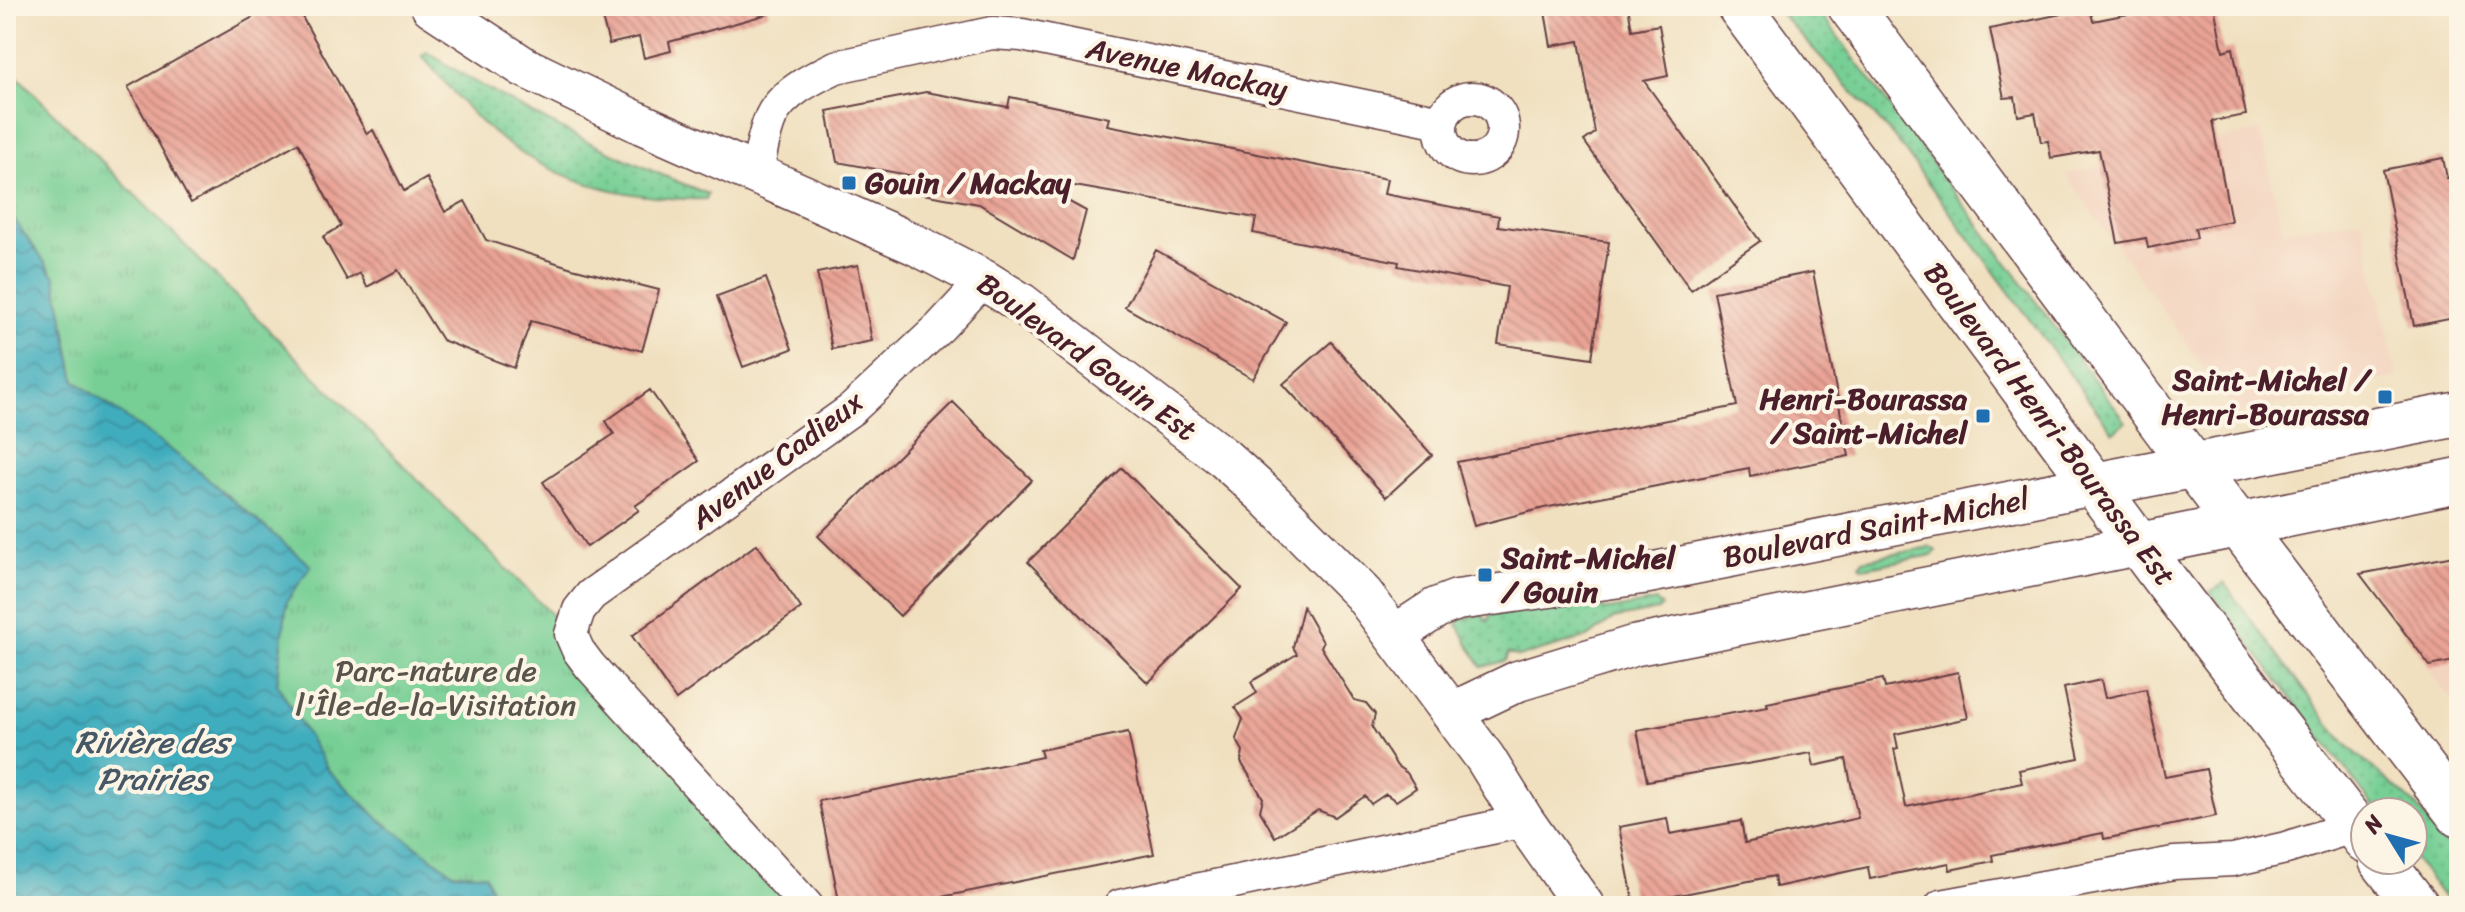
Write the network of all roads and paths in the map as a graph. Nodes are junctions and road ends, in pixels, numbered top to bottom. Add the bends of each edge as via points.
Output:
1 (431, 6) edge
2 (1739, 6) edge
3 (1850, 6) edge
4 (1441, 122) dead end
5 (756, 174) junction
6 (984, 280) junction
7 (2459, 414) edge
8 (2193, 465) junction
9 (2459, 480) edge
10 (2094, 485) junction
11 (2238, 523) junction
12 (2139, 545) junction
13 (1395, 635) junction
14 (1451, 713) junction
15 (2459, 815) edge
16 (2349, 819) edge
17 (1524, 821) junction
18 (2349, 835) edge
19 (2394, 876) edge
20 (807, 906) edge
21 (1120, 906) edge
22 (1584, 906) edge
23 (1941, 906) edge
24 (2417, 906) edge

1 - 5 street, Boulevard Gouin Est via 524,67
2 - 10 main road, Boulevard Henri-Bourassa Est
3 - 8 main road
4 - 5 street, Avenue Mackay via 992,33 836,67 815,77 771,117
5 - 6 street, Boulevard Gouin Est
6 - 13 street, Boulevard Gouin Est via 1224,458 1363,594
6 - 20 street, Avenue Cadieux via 852,409 591,595 571,634 590,666
7 - 8 main road, Boulevard Saint-Michel
8 - 10 main road, Boulevard Saint-Michel
8 - 11 main road
9 - 11 main road
10 - 12 main road, Boulevard Henri-Bourassa Est
10 - 13 street, Boulevard Saint-Michel via 1649,573 1457,600
11 - 12 main road
11 - 15 main road
12 - 14 street via 1633,646 1518,681
12 - 16 main road, Boulevard Henri-Bourassa Est
13 - 14 street, Boulevard Gouin Est
14 - 17 street, Boulevard Gouin Est
17 - 21 street
17 - 22 street, Boulevard Gouin Est
18 - 23 street via 2233,860 2174,863
19 - 24 main road

